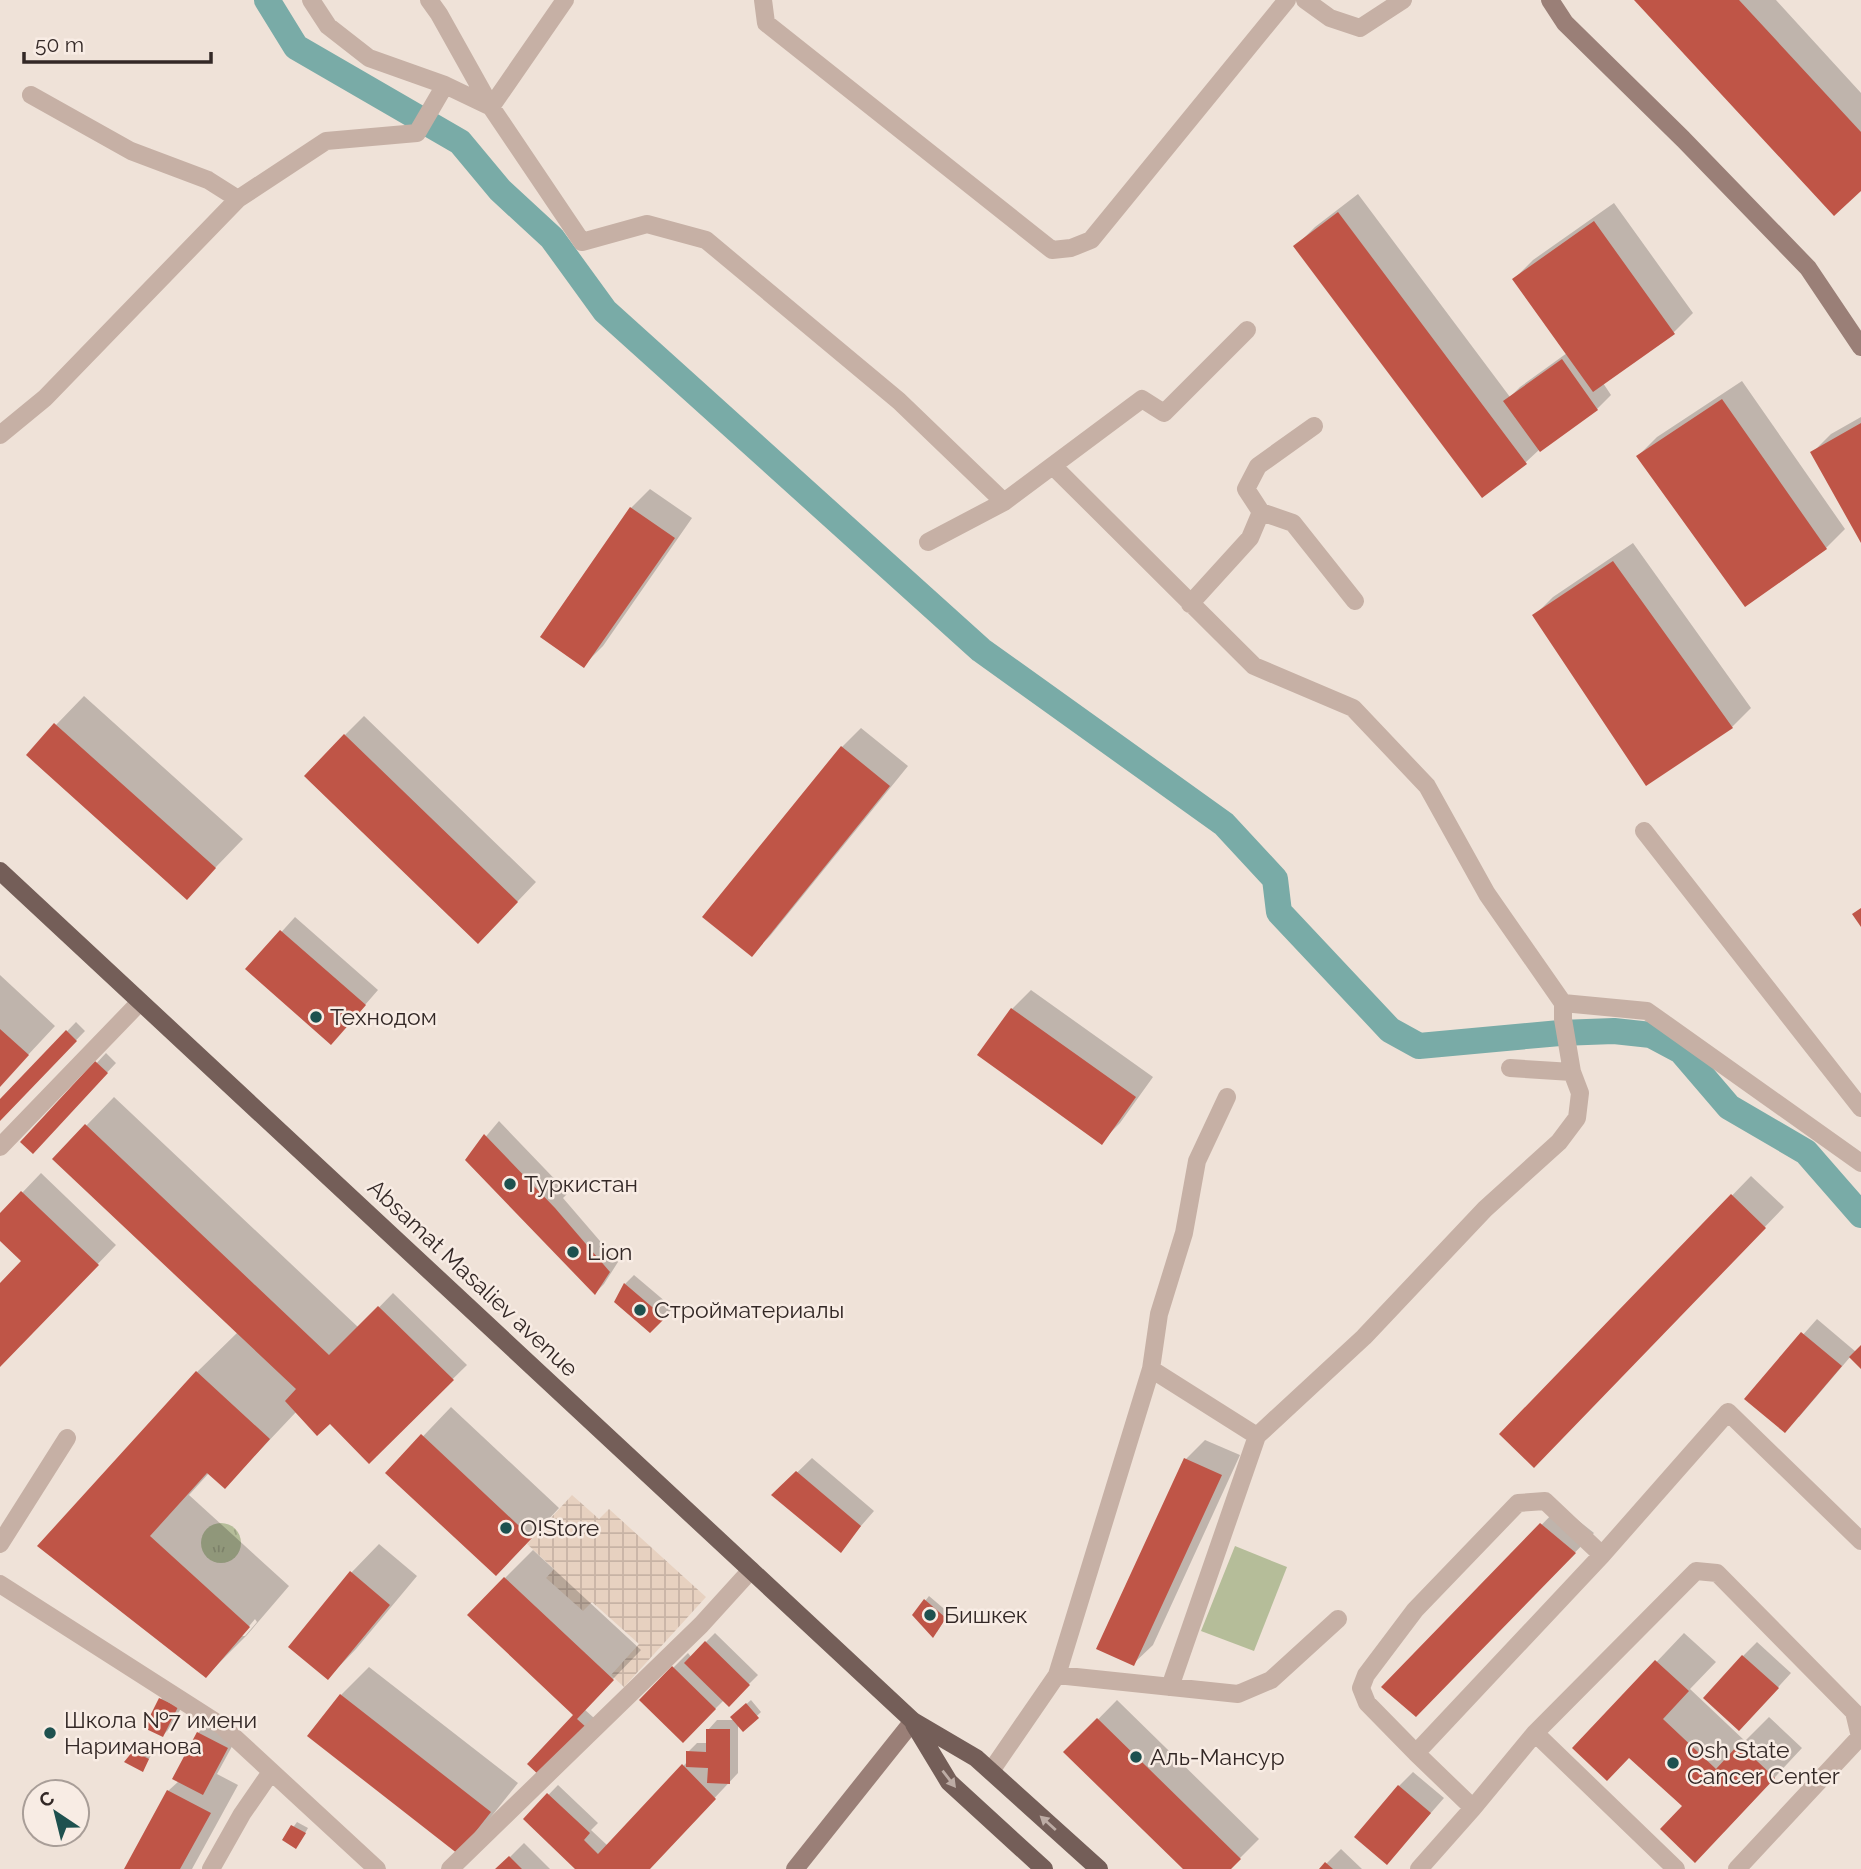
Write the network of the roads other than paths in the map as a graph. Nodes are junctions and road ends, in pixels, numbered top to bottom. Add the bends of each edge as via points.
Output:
1 (311, 0) edge
2 (429, 0) edge
3 (565, 0) edge
4 (763, 0) edge
5 (1287, 0) edge
6 (1305, 0) edge
7 (1403, 0) edge
8 (1550, 0) edge
9 (445, 85) junction
10 (31, 95) dead end
11 (491, 107) junction
12 (238, 199) junction
13 (1247, 330) dead end
14 (1861, 347) edge
15 (1314, 426) dead end
16 (0, 435) edge
17 (1053, 466) junction
18 (1004, 502) junction
19 (1261, 512) junction
20 (928, 542) dead end
21 (1355, 601) dead end
22 (1190, 604) junction
23 (1644, 831) dead end
24 (0, 871) edge
25 (140, 1002) junction
26 (1563, 1011) junction
27 (1510, 1068) dead end
28 (1572, 1072) junction
29 (1227, 1097) dead end
30 (1861, 1108) edge
31 (1, 1145) edge
32 (1861, 1163) edge
33 (1151, 1369) junction
34 (1256, 1436) junction
35 (67, 1438) dead end
36 (1861, 1541) edge
37 (0, 1544) edge
38 (1602, 1555) junction
39 (751, 1570) junction
40 (0, 1584) edge
41 (1338, 1619) dead end
42 (1057, 1675) junction
43 (1170, 1687) junction
44 (913, 1721) junction
45 (1535, 1733) junction
46 (1416, 1753) junction
47 (991, 1771) junction
48 (271, 1772) junction
49 (1473, 1808) junction
50 (211, 1869) edge
51 (377, 1869) edge
52 (450, 1869) edge
53 (795, 1869) edge
54 (1044, 1869) edge
55 (1099, 1869) edge
56 (1419, 1869) edge
57 (1676, 1869) edge
58 (1737, 1869) edge

1 - 9 street via 328,26 369,58
2 - 11 street
3 - 11 street
4 - 5 street via 766,23 1052,250 1091,240
6 - 7 street via 1330,18 1360,28
8 - 14 street via 1565,23 1808,268
9 - 11 street
9 - 12 street via 417,133 326,141
10 - 12 street via 131,151 208,180
11 - 18 street via 582,242 648,225 706,240 900,401
12 - 16 street via 45,398
13 - 17 street via 1164,413 1142,399
15 - 19 street via 1258,466 1246,489
17 - 18 street
17 - 22 street
18 - 20 street
19 - 21 street via 1293,523
19 - 22 street via 1250,538
22 - 26 street via 1254,666 1353,708 1427,786 1487,894
23 - 30 street
24 - 25 main road, Absamat Masaliev avenue
25 - 31 street
25 - 39 main road, Absamat Masaliev avenue
26 - 28 street
26 - 32 street via 1647,1010
27 - 28 street
28 - 34 street via 1580,1093 1577,1118 1559,1142 1485,1209 1364,1337
29 - 33 street via 1196,1161 1184,1233 1159,1314
33 - 34 street
33 - 42 street
34 - 43 street
35 - 37 street
36 - 38 street via 1728,1412
38 - 46 street
38 - 46 street via 1545,1501 1518,1503 1415,1610 1361,1688 1367,1703
39 - 44 main road, Absamat Masaliev avenue
39 - 52 street via 701,1625
40 - 48 street via 222,1726
41 - 43 street via 1271,1680 1238,1694
42 - 43 street
42 - 47 street
44 - 47 main road
44 - 53 street
44 -> 54 main road via 949,1782
45 - 49 street
45 - 57 street
45 - 58 street via 1696,1572 1717,1573 1854,1712 1860,1737
46 - 49 street
55 -> 47 main road
48 - 50 street
48 - 51 street
49 - 56 street

